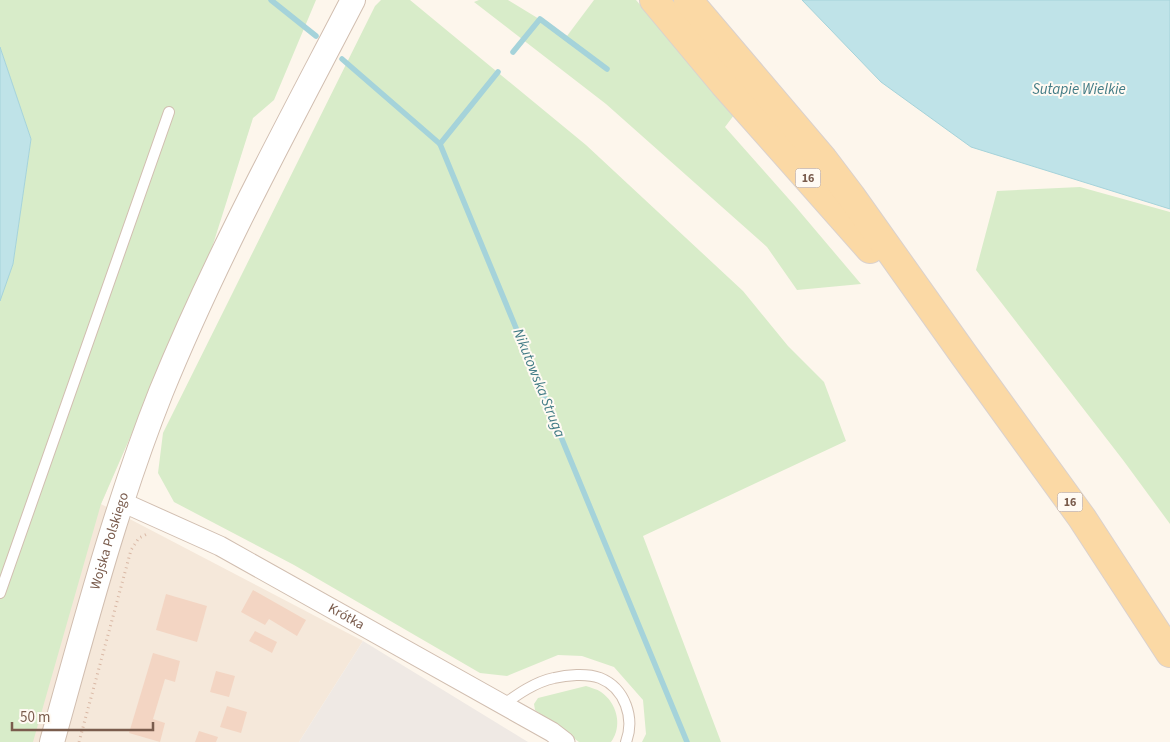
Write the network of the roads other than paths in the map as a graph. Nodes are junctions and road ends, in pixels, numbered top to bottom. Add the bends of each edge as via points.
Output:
1 (353, 0) edge
2 (654, 0) edge
3 (688, 0) edge
4 (169, 112) dead end
5 (964, 355) junction
6 (122, 502) junction
7 (0, 593) edge
8 (1170, 653) edge
9 (503, 705) junction
10 (52, 742) edge
11 (565, 742) edge
12 (626, 742) edge

1 - 6 street, Wojska Polskiego via 223,252 180,346
2 - 5 main road, 16 via 724,84
3 - 5 main road, 16 via 824,159
4 - 7 lane
5 - 8 main road, 16 via 1082,518
6 - 9 street, Krótka via 220,546
6 - 10 street, Wojska Polskiego
9 - 11 street, Krótka
9 - 12 lane via 524,690 553,678 600,678 623,698 631,729

